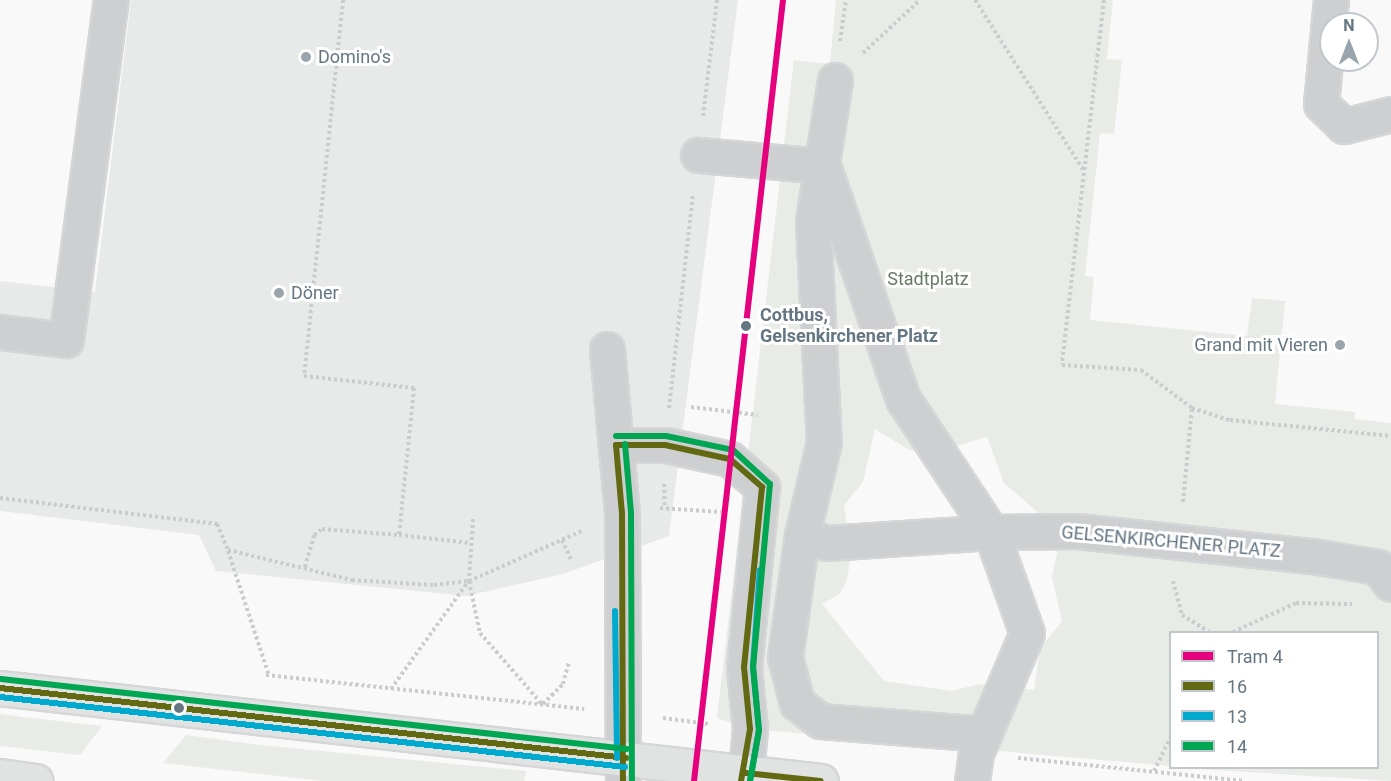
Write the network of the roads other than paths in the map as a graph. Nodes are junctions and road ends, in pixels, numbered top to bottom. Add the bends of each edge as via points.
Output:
1 (111, 0) edge
2 (1332, 0) edge
3 (835, 80) road end
4 (1391, 114) edge
5 (698, 156) road end
6 (823, 166) junction
7 (0, 332) edge
8 (607, 349) dead end
9 (616, 445) junction
10 (991, 532) junction
11 (802, 535) junction
12 (1390, 583) edge
13 (0, 688) edge
14 (977, 756) edge
15 (625, 770) edge
16 (0, 776) edge
17 (744, 778) edge
18 (36, 781) edge
19 (821, 781) edge

1 - 7 street via 66,340
2 - 4 street via 1321,104 1344,126
3 - 6 street
5 - 6 street
6 - 10 street via 903,399
6 - 11 street via 813,221 824,442
8 - 9 street
9 - 15 street via 622,513
9 - 17 street via 665,445 730,459 762,487 744,667 750,729
10 - 11 street, GELSENKIRCHENER PLATZ via 827,543
10 - 12 street, GELSENKIRCHENER PLATZ via 1077,531 1378,567
10 - 14 street via 1027,633
11 - 14 street via 785,657 797,703 820,721
13 - 15 main road
15 - 17 main road
16 - 18 main road
17 - 19 main road

